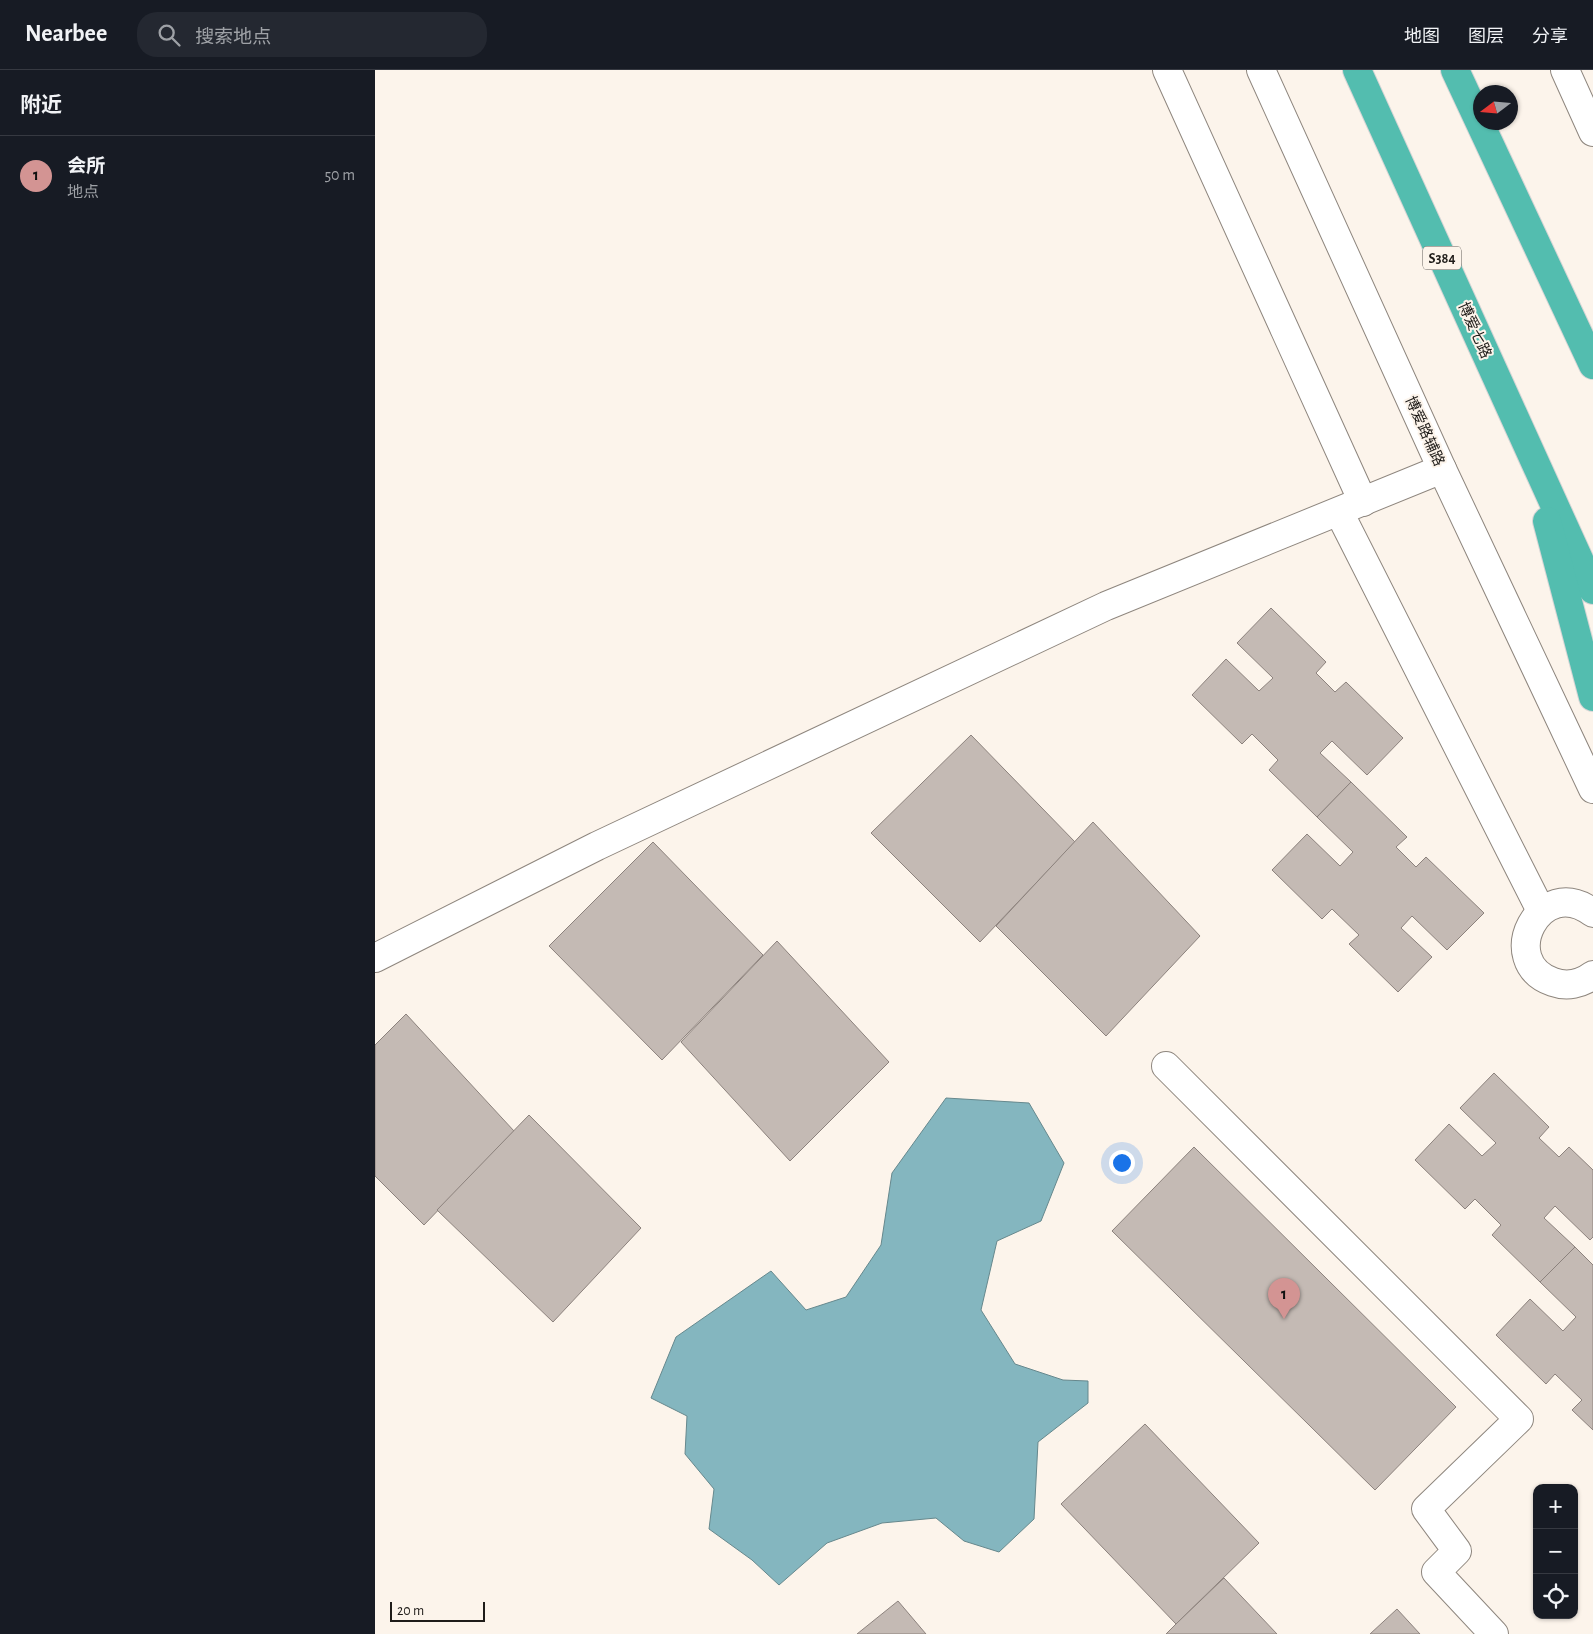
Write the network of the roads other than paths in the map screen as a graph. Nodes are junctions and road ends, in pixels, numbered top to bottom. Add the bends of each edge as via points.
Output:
1 (1167, 70) edge
2 (1261, 70) edge
3 (1357, 70) edge
4 (1455, 70) edge
5 (1565, 70) edge
6 (1593, 132) edge
7 (1593, 364) edge
8 (1528, 447) junction
9 (1442, 469) junction
10 (1351, 507) junction
11 (1593, 590) edge
12 (1593, 697) edge
13 (1593, 789) edge
14 (1541, 911) junction
15 (1593, 913) edge
16 (375, 958) edge
17 (1591, 983) edge
18 (1166, 1066) dead end
19 (1494, 1634) edge

1 - 10 street
2 - 9 street, 博爱路辅路
3 - 8 highway, 博爱七路 / S384
4 - 7 highway
5 - 6 street
8 - 11 highway, 博爱七路 / S384
8 - 12 highway
9 - 10 street
9 - 13 street, 博爱路辅路
10 - 14 street
10 - 16 street via 1106,606 597,846
14 - 15 street via 1563,902 1575,903
14 - 17 street via 1526,934 1525,947 1536,972 1560,985
18 - 19 street via 1519,1419 1425,1509 1457,1551 1437,1572

